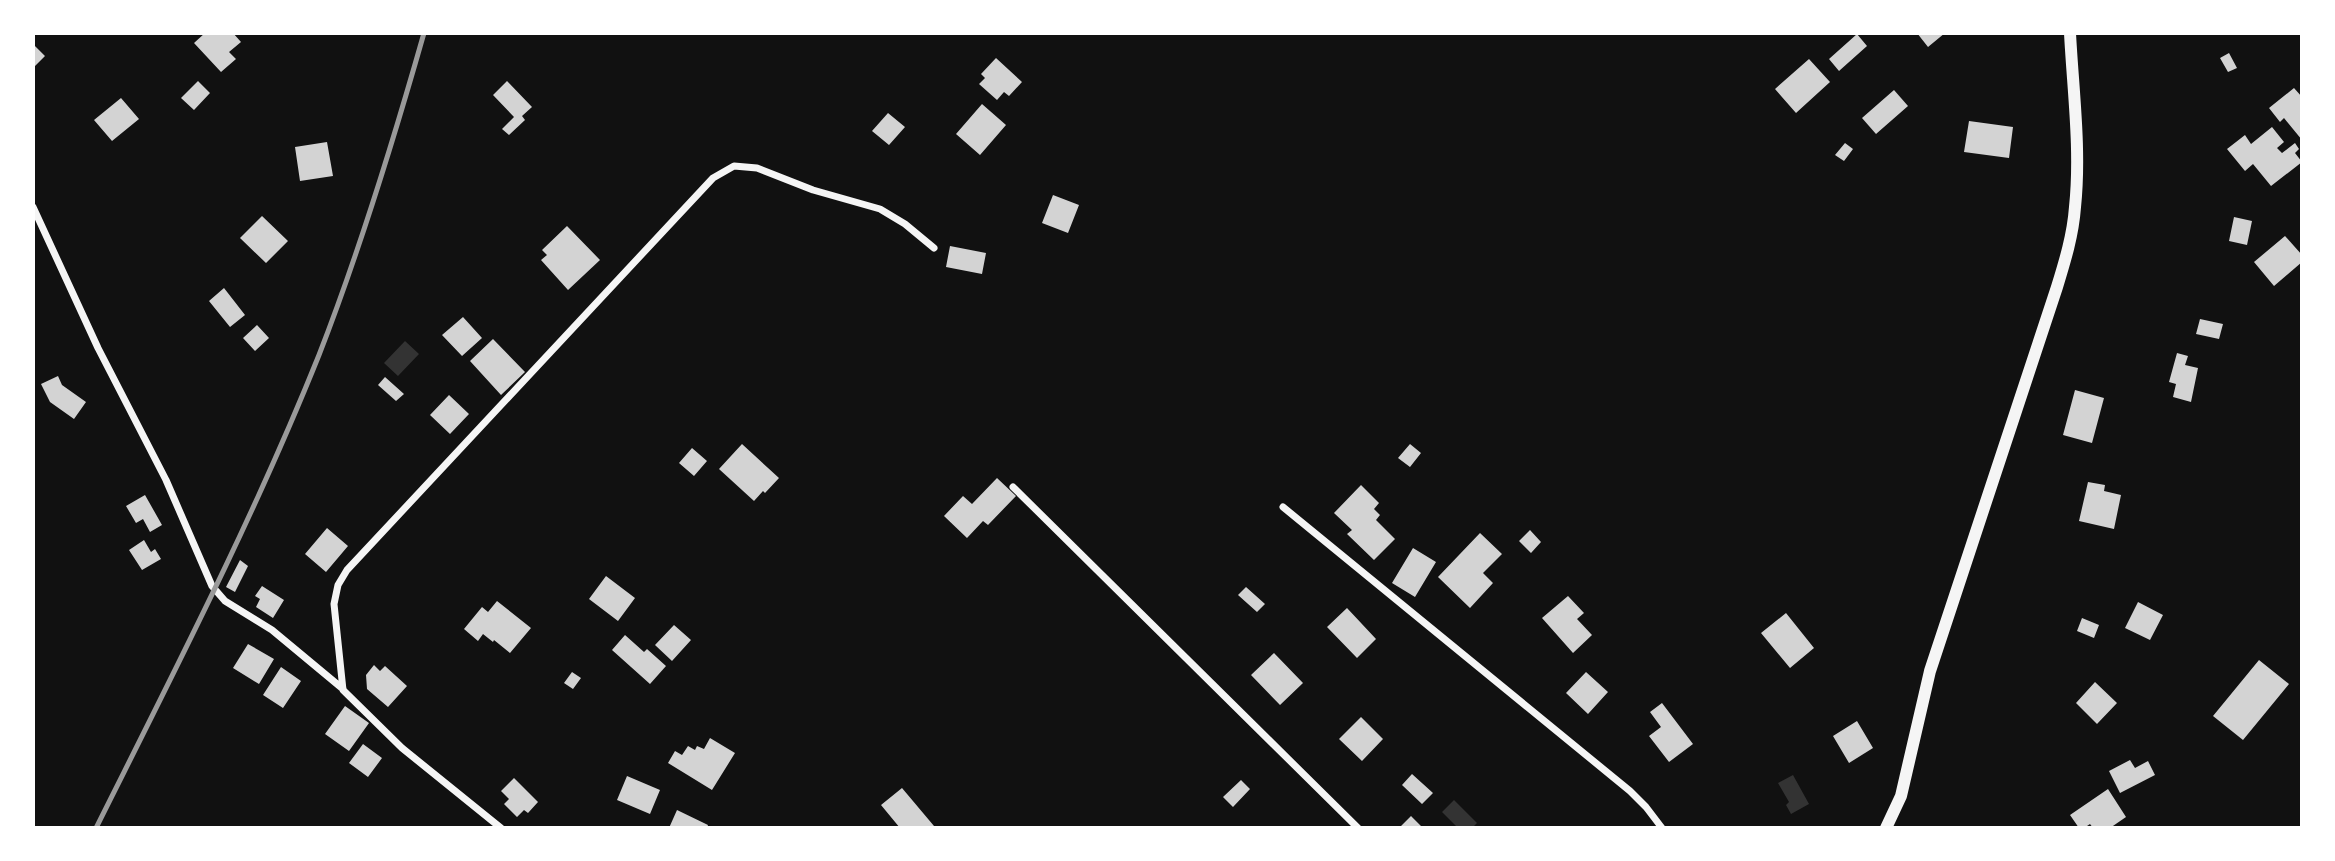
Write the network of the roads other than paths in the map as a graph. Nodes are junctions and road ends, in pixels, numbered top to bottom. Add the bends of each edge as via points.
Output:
1 (2070, 33) edge
2 (33, 207) edge
3 (934, 248) dead end
4 (1013, 487) dead end
5 (1283, 507) dead end
6 (343, 690) junction
7 (501, 828) edge
8 (1358, 828) edge
9 (1662, 828) edge
10 (1886, 828) edge

1 - 10 main road via 2077,175 2070,241 1930,671 1901,796
2 - 6 street via 171,490 212,586 225,601 272,631
3 - 6 street via 880,209 753,167 734,166 717,175 347,570 334,604
4 - 8 street
5 - 9 street via 1625,786
6 - 7 street via 402,748

